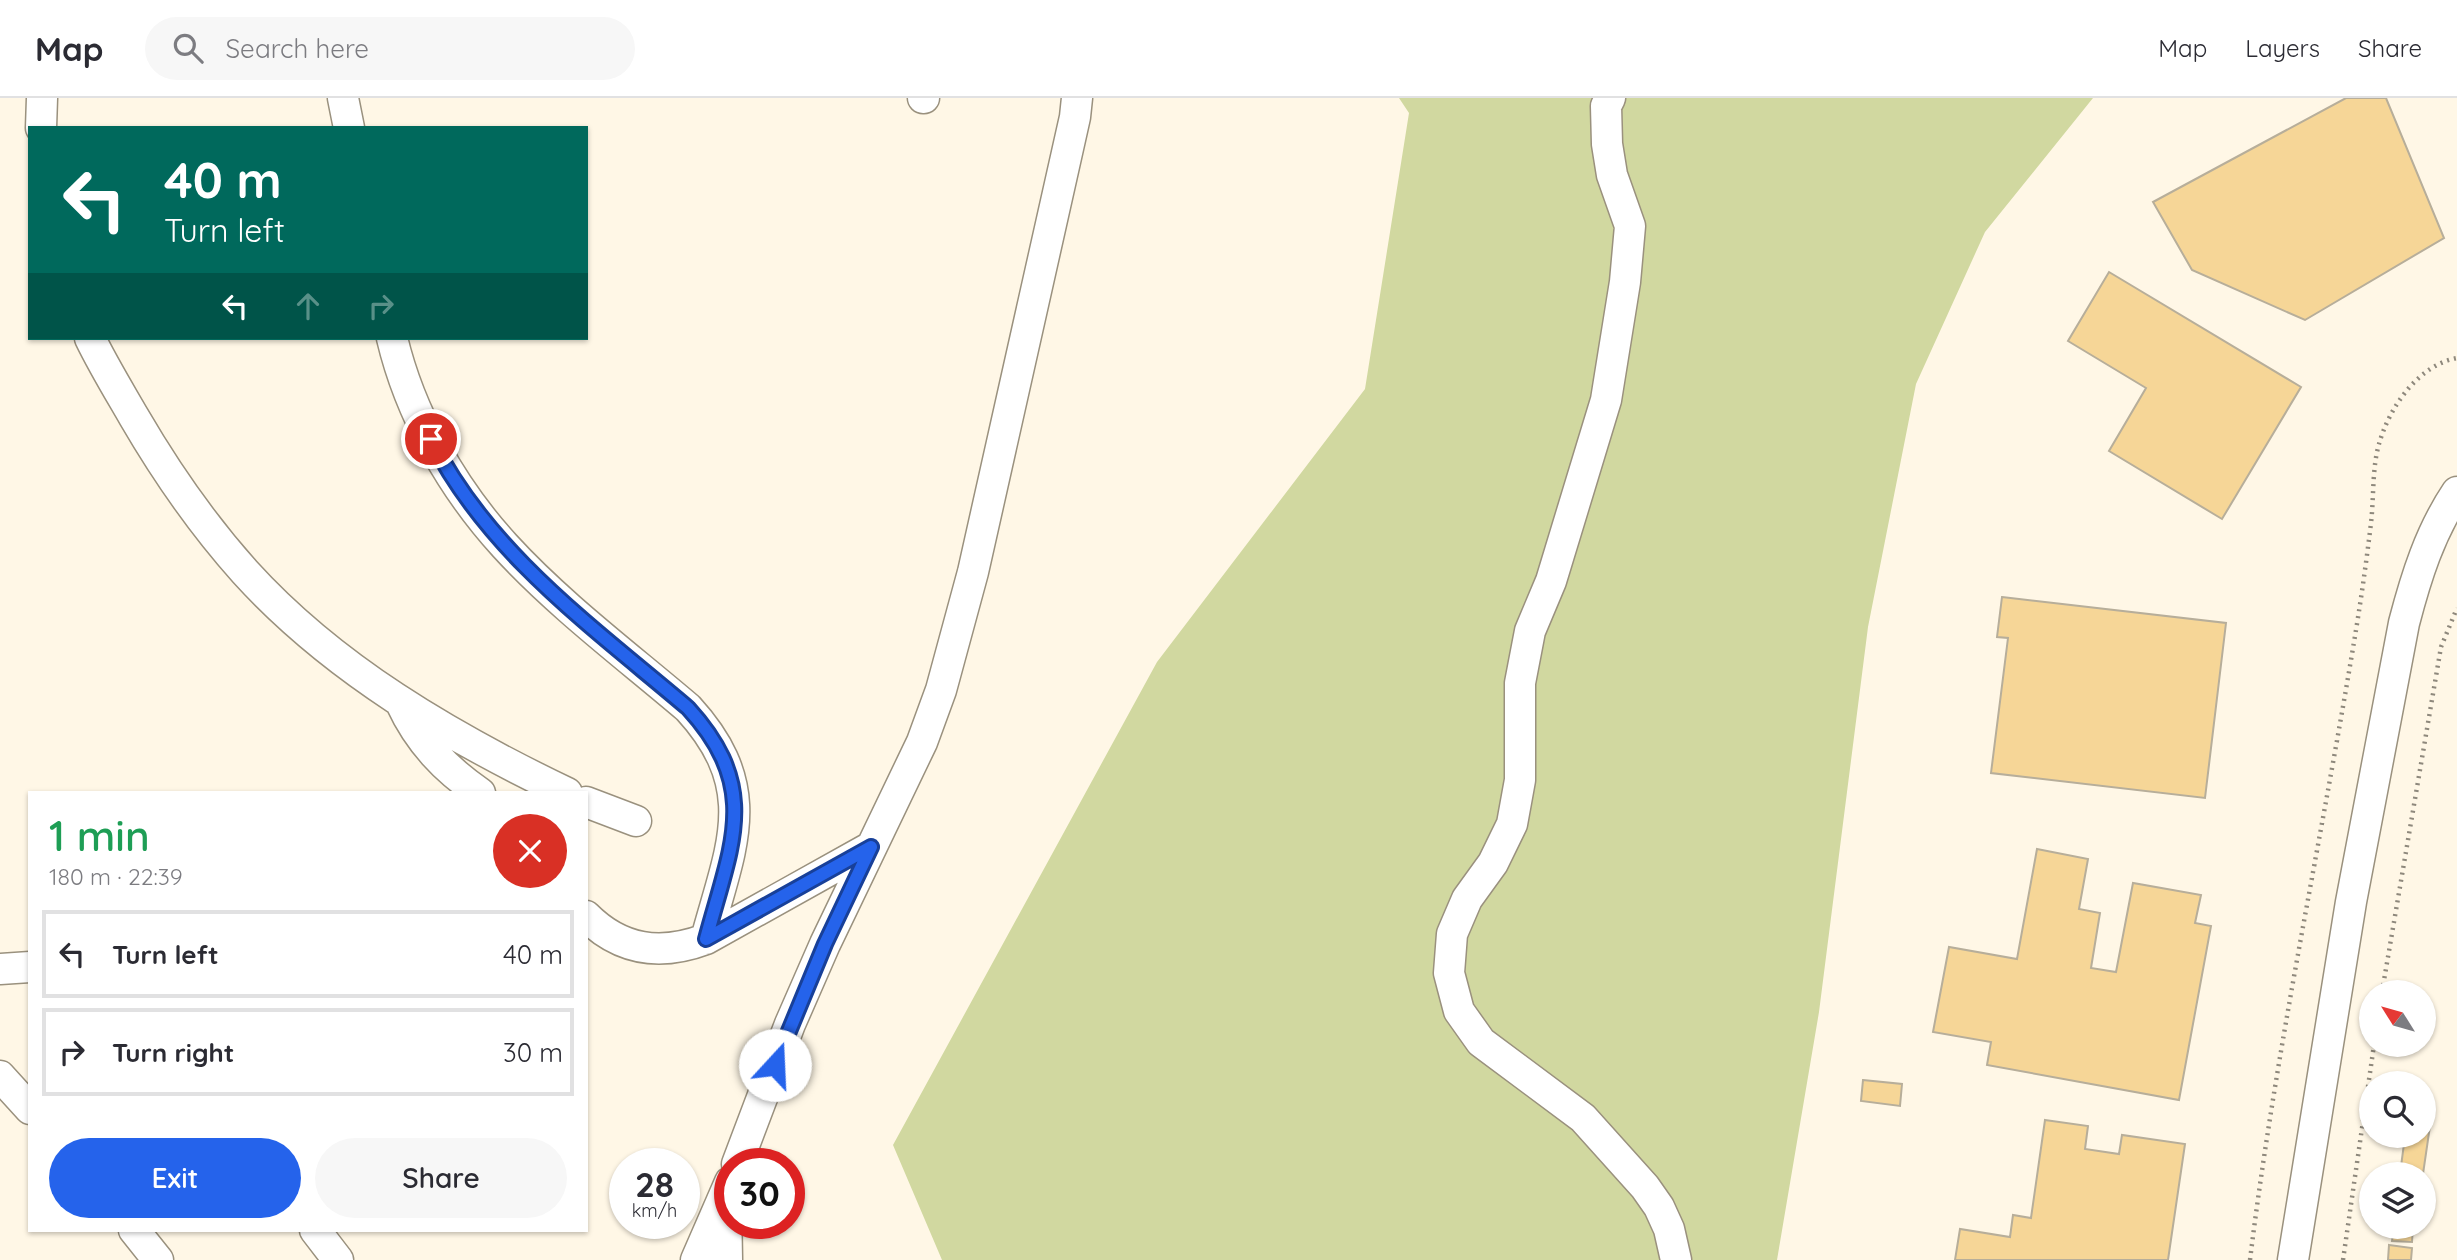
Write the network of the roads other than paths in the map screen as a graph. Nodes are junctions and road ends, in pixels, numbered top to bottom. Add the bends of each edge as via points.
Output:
1 (42, 98) edge
2 (343, 98) edge
3 (1077, 98) edge
4 (1609, 98) edge
5 (41, 126) edge
6 (349, 126) edge
7 (91, 340) edge
8 (393, 340) edge
9 (2457, 492) edge
10 (399, 699) junction
11 (478, 791) edge
12 (563, 791) edge
13 (588, 803) edge
14 (636, 821) dead end
15 (871, 847) junction
16 (588, 918) edge
17 (706, 939) junction
18 (28, 967) edge
19 (0, 969) edge
20 (0, 1076) edge
21 (28, 1107) edge
22 (743, 1148) edge
23 (714, 1219) edge
24 (136, 1232) edge
25 (317, 1232) edge
26 (727, 1239) edge
27 (158, 1260) edge
28 (338, 1260) edge
29 (696, 1260) edge
30 (727, 1260) edge
31 (1676, 1260) edge
32 (2293, 1260) edge

1 - 5 street
2 - 6 street
3 - 15 street via 959,631 922,742
4 - 31 street via 1612,175 1630,226 1606,400 1551,581 1530,631 1520,683 1520,780 1512,824 1493,863 1467,899 1452,934 1449,973 1459,1011 1481,1042 1583,1118 1645,1187 1669,1229
7 - 10 street via 179,489 245,573 321,644
8 - 17 street via 414,405 469,503 544,585 688,708 722,754 732,781 734,828
9 - 32 street via 2429,542 2404,623 2351,902
10 - 11 street via 424,744
10 - 12 street via 460,738
13 - 14 street
15 - 17 street
15 - 22 street via 790,1024
16 - 17 street via 617,939 639,947 662,950
18 - 19 street
20 - 21 street
23 - 29 street
24 - 27 street
25 - 28 street
26 - 30 street

